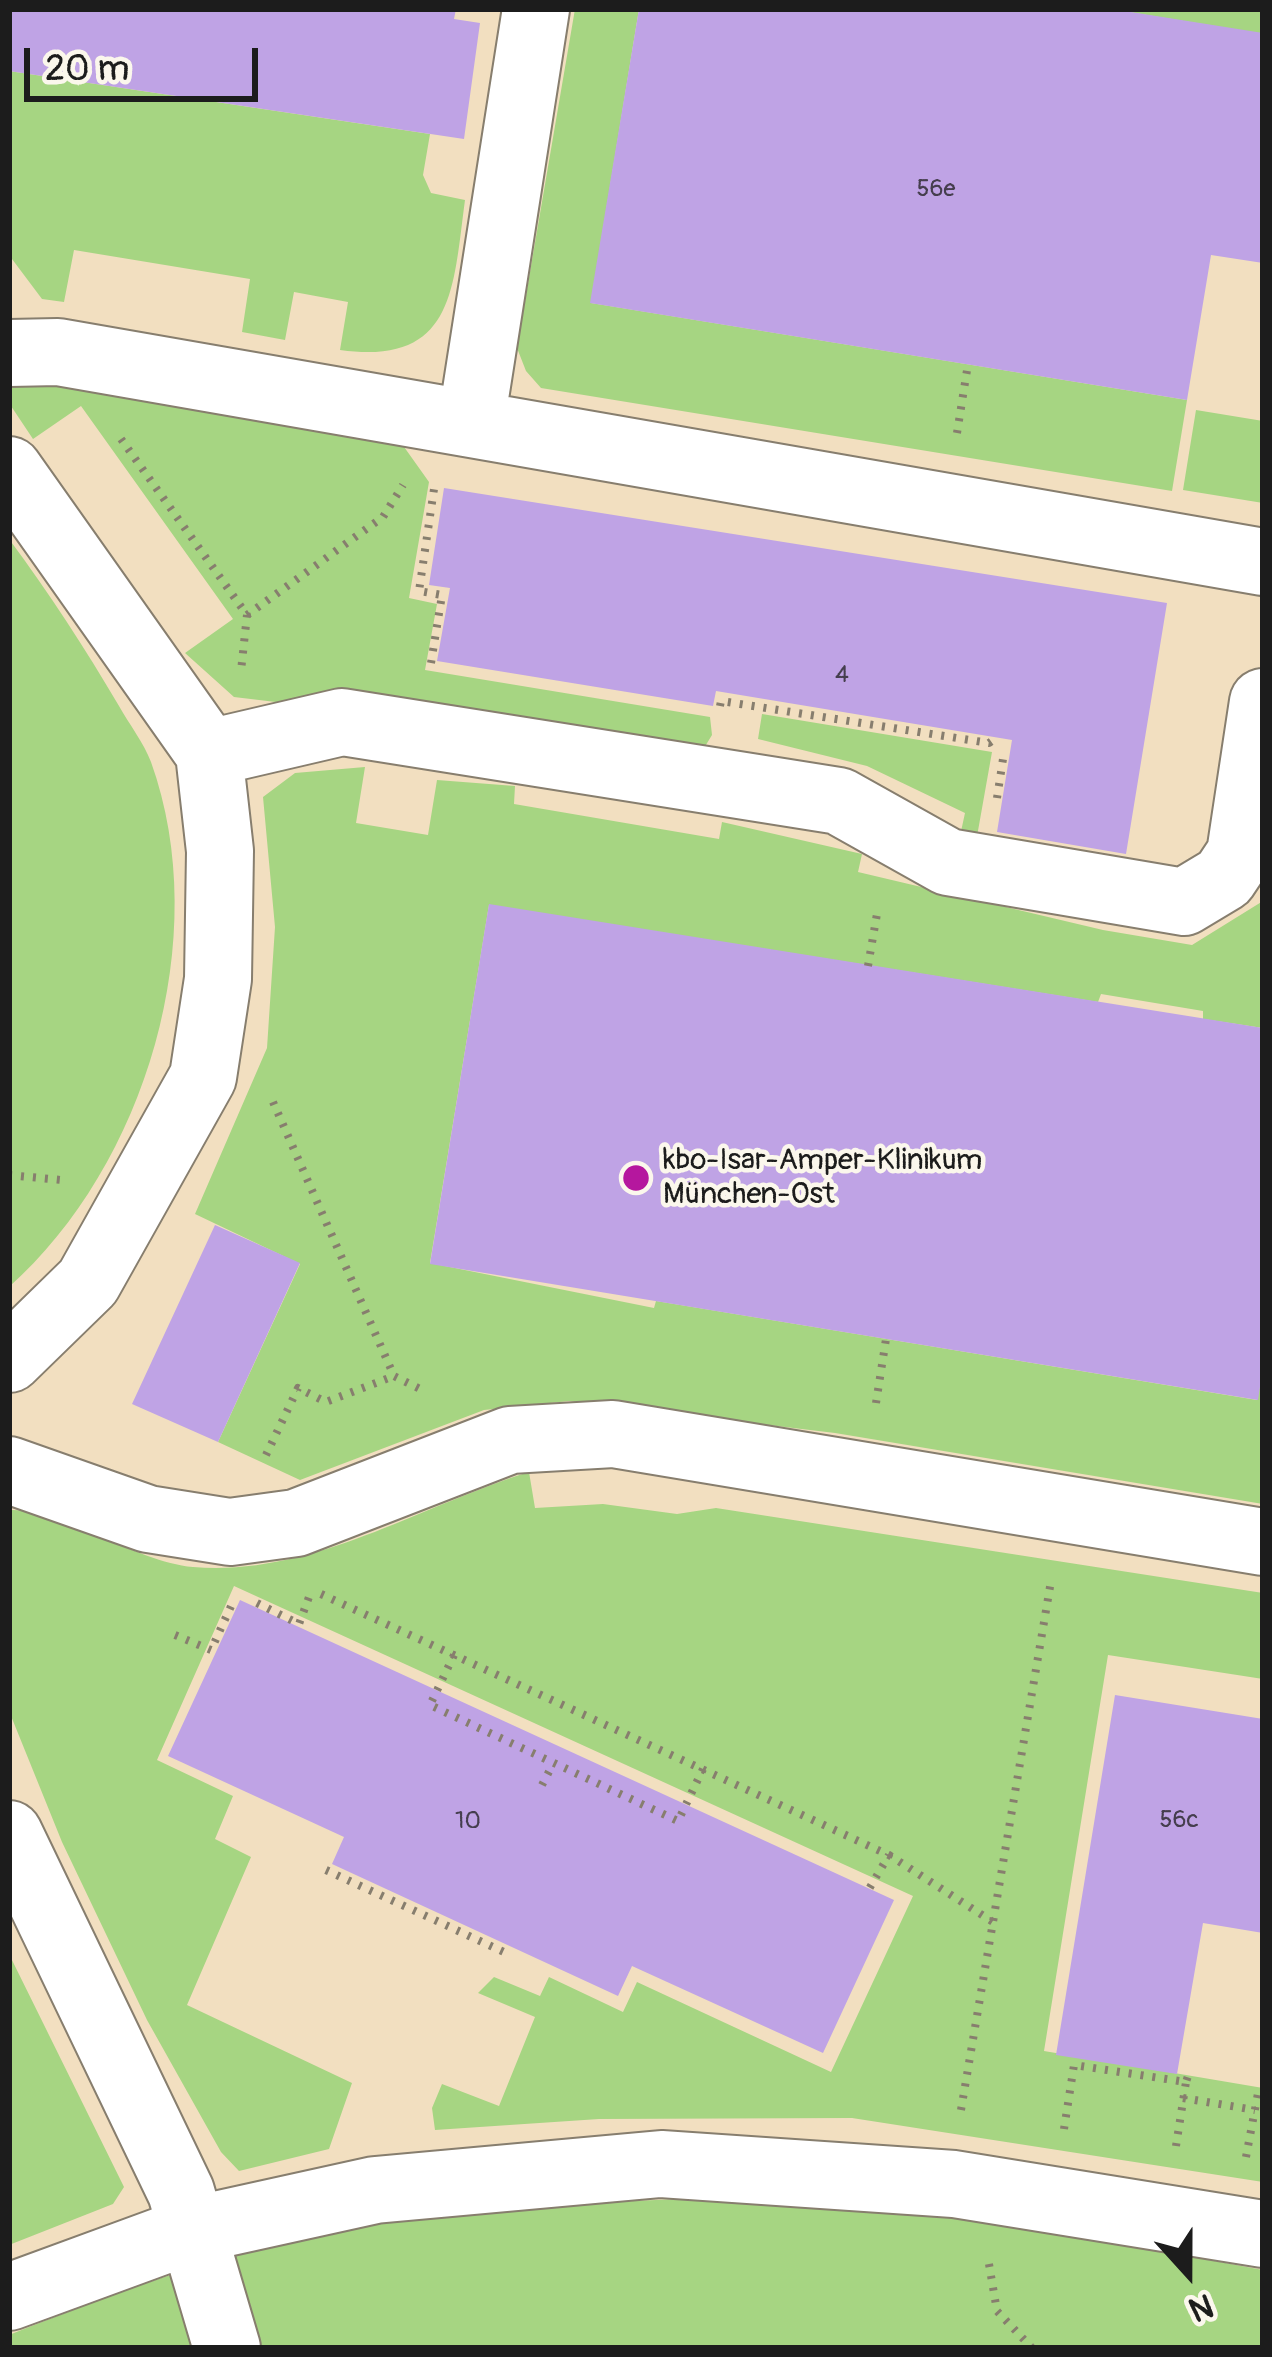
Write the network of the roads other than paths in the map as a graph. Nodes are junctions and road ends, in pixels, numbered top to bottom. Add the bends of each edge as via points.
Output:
1 (536, 9) edge
2 (9, 352) edge
3 (443, 436) junction
4 (9, 470) edge
5 (1263, 562) edge
6 (1263, 702) edge
7 (209, 753) junction
8 (9, 1359) edge
9 (9, 1470) edge
10 (1263, 1542) edge
11 (9, 1834) edge
12 (188, 2231) junction
13 (1263, 2234) edge
14 (9, 2297) edge
15 (227, 2348) edge

1 - 3 lane
2 - 3 lane via 58,352
3 - 5 lane
4 - 7 lane
6 - 7 lane via 1240,854 1224,878 1184,902 948,862 839,800 342,722
7 - 8 lane via 220,851 203,1077 88,1282
9 - 10 lane via 148,1519 230,1532 296,1522 510,1441 614,1434
11 - 12 lane via 181,2192
12 - 13 lane via 375,2190 661,2164 953,2184
12 - 14 lane
12 - 15 lane

